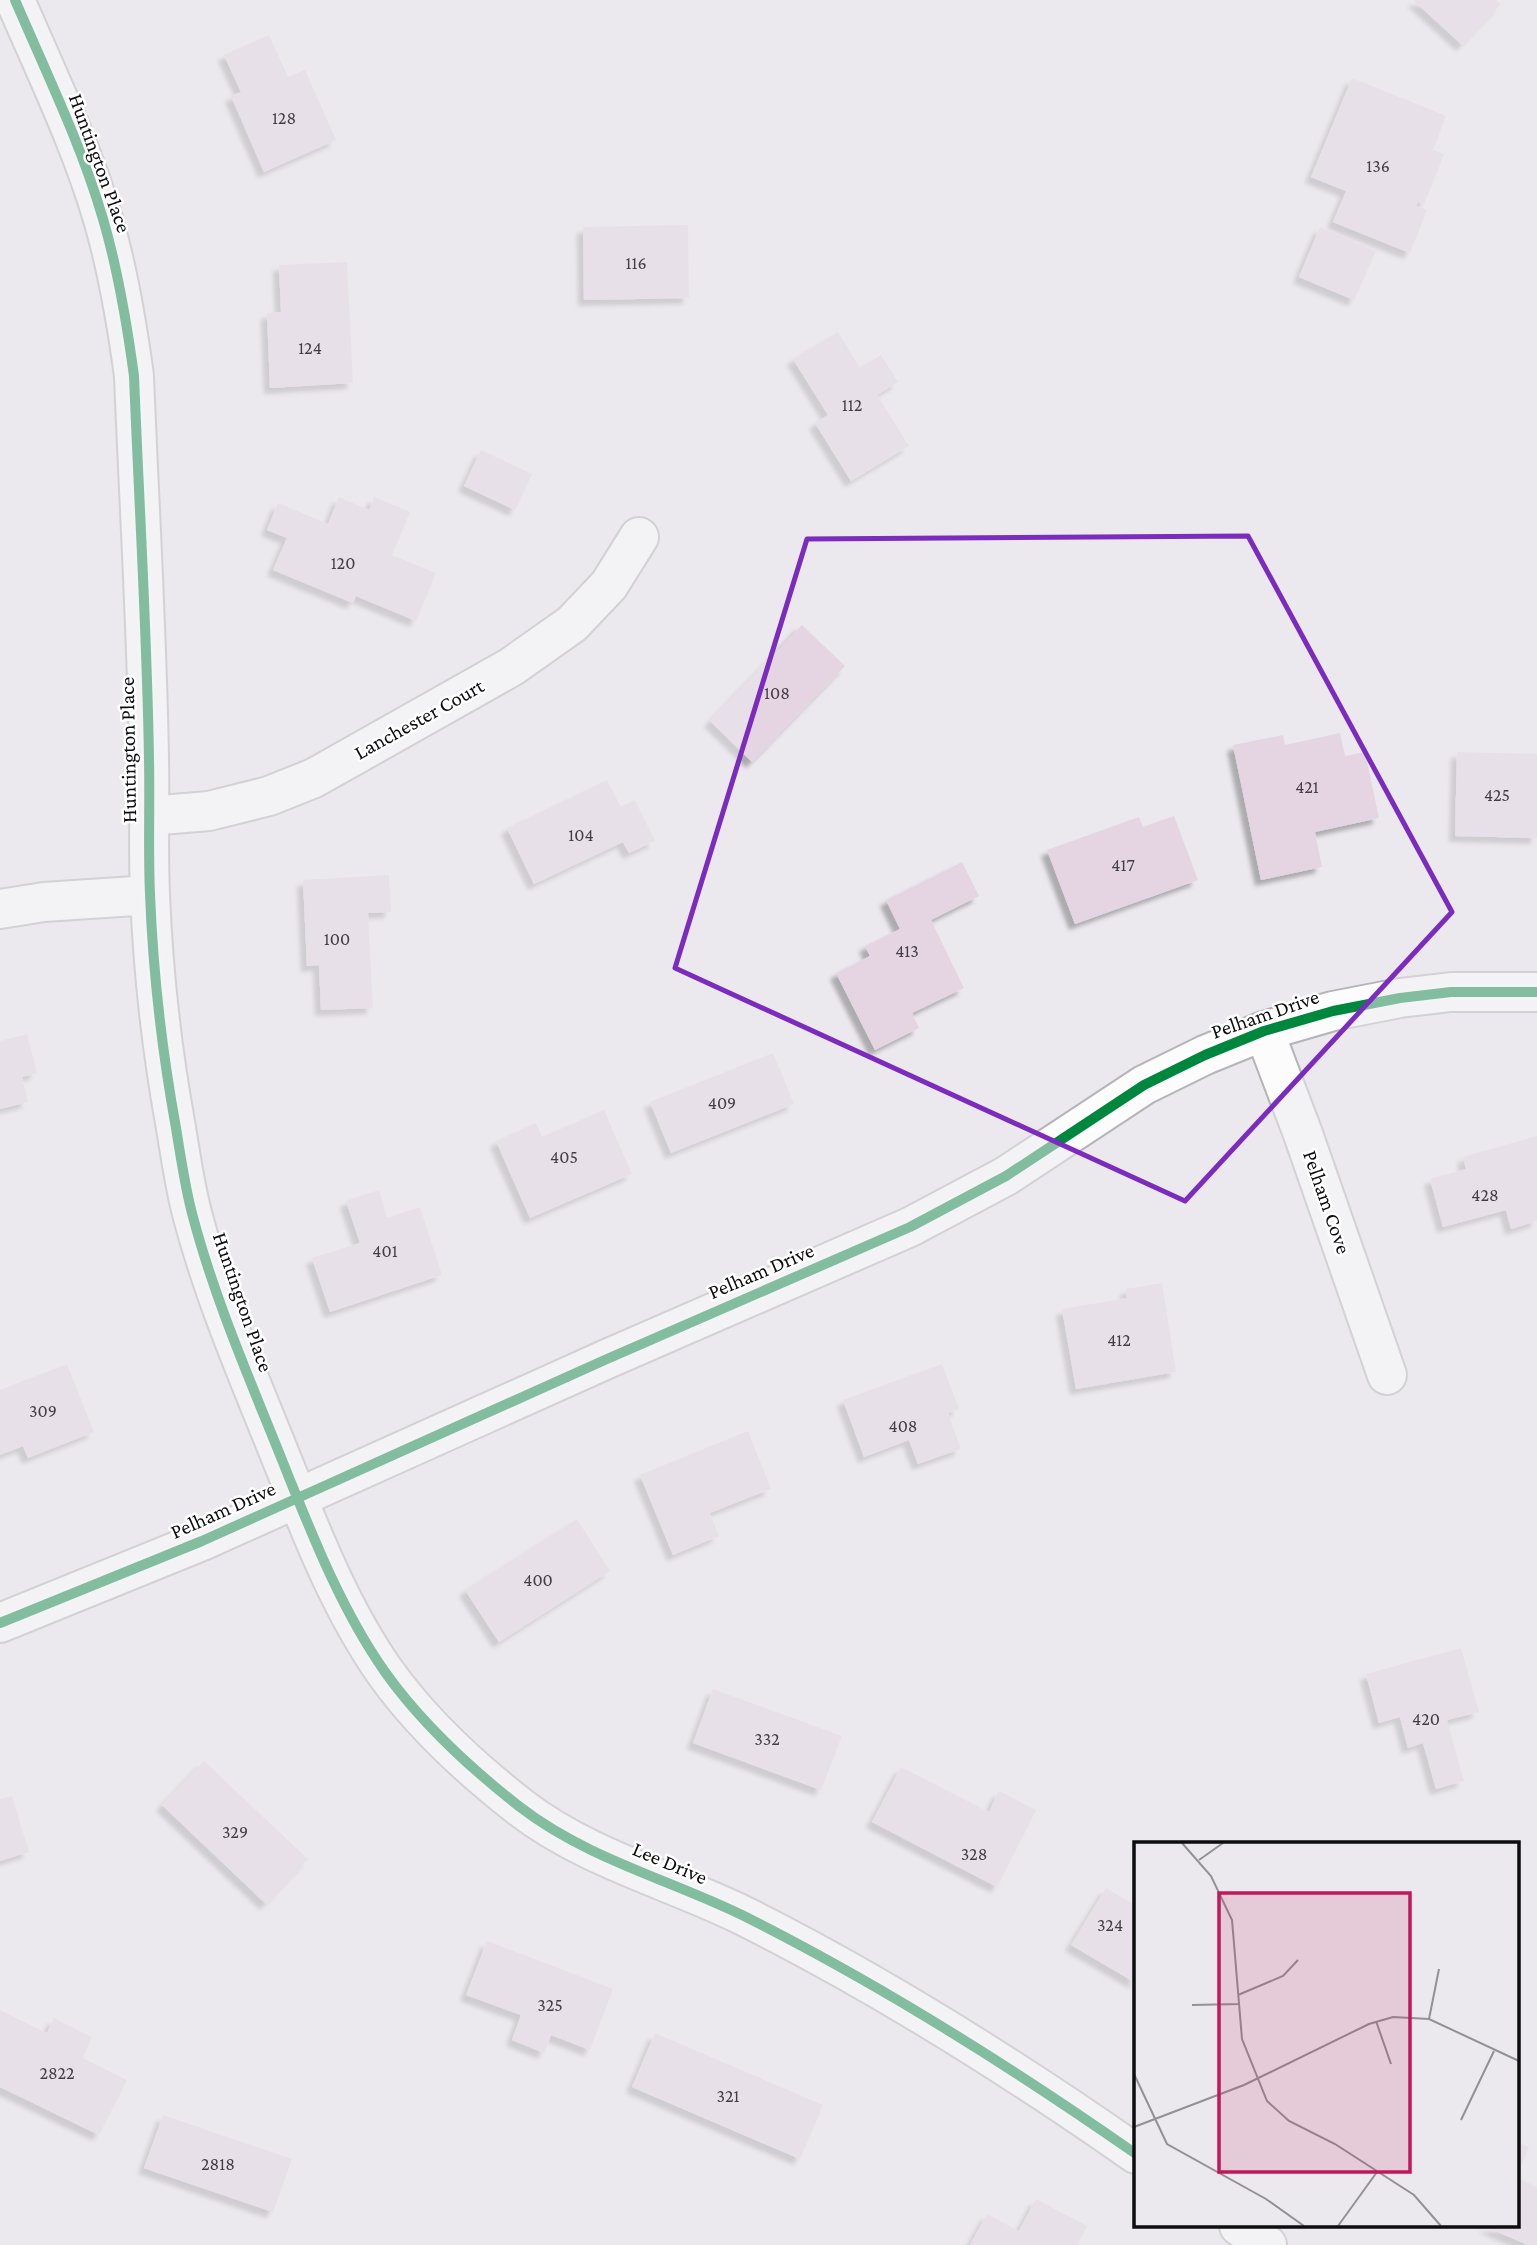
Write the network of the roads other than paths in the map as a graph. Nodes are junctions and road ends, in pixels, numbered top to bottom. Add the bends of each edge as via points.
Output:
1 (15, 0) edge
2 (639, 537) dead end
3 (149, 816) junction
4 (150, 895) junction
5 (0, 909) edge
6 (1537, 992) edge
7 (1264, 1031) junction
8 (1387, 1375) dead end
9 (298, 1498) junction
10 (0, 1623) edge
11 (1134, 2153) edge
12 (1243, 2228) edge
13 (1267, 2245) edge

1 - 3 street, Huntington Place via 76,141 103,219 126,317 134,376
2 - 3 street, Lanchester Court via 608,585 572,624 488,681 314,778 280,792 209,811
3 - 4 street, Huntington Place
4 - 5 street
4 - 9 street, Huntington Place via 162,1049 193,1218 233,1339
6 - 7 street, Pelham Drive via 1451,992 1400,998
7 - 8 street, Pelham Cove
7 - 9 street, Pelham Drive via 1144,1085 1006,1176 910,1227
9 - 10 street, Pelham Drive
9 - 11 street, Lee Drive via 346,1607 385,1672 442,1739 523,1809 588,1849 737,1913 859,1976
12 - 13 street

